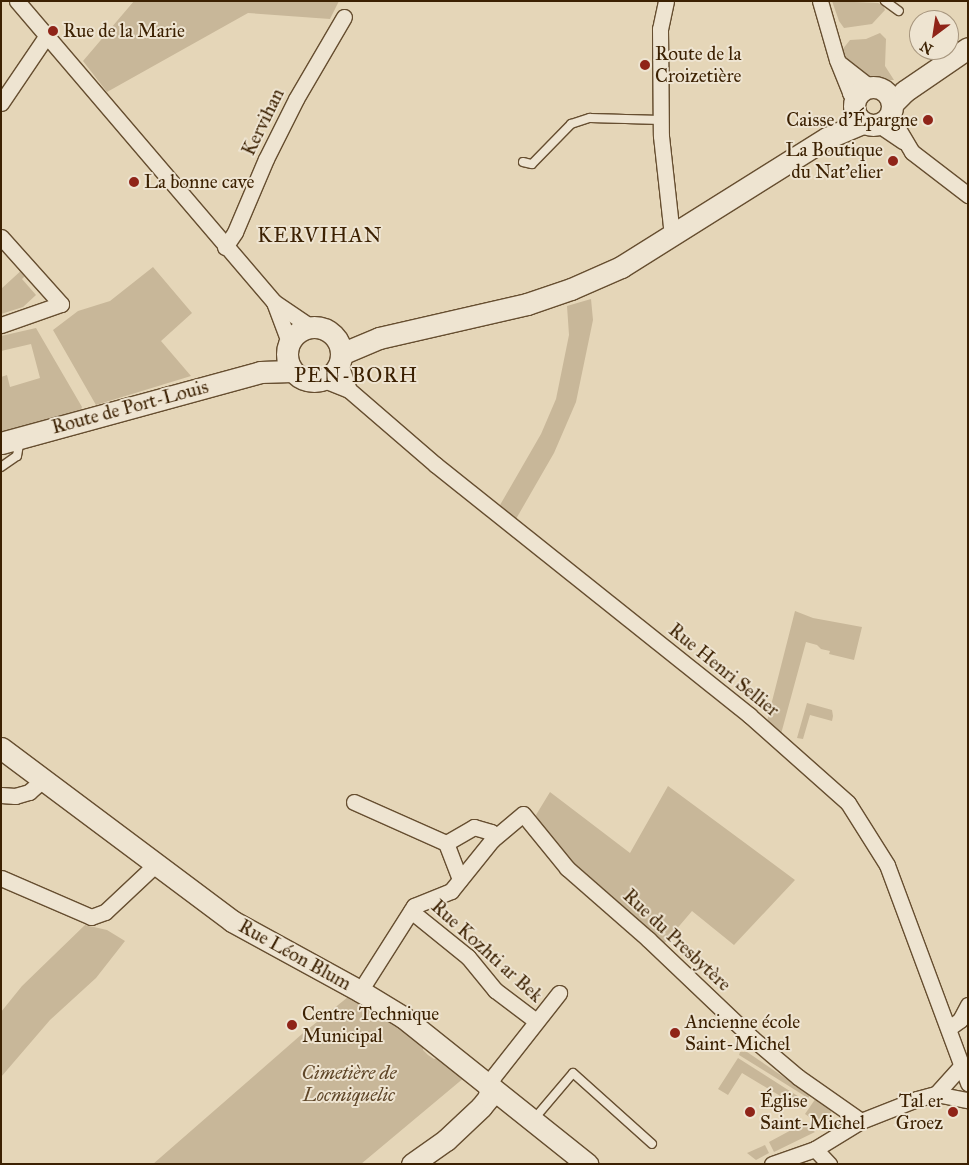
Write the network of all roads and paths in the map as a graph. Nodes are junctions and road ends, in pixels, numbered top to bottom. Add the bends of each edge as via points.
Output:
1 (16, 1) edge
2 (666, 1) edge
3 (820, 1) edge
4 (885, 1) edge
5 (898, 11) dead end
6 (344, 17) dead end
7 (48, 35) junction
8 (968, 48) edge
9 (1, 103) edge
10 (873, 106) junction
11 (661, 120) junction
12 (523, 162) dead end
13 (968, 195) edge
14 (672, 234) junction
15 (1, 237) edge
16 (225, 247) junction
17 (274, 302) junction
18 (1, 325) edge
19 (319, 329) junction
20 (379, 338) junction
21 (288, 345) junction
22 (340, 359) junction
23 (292, 371) junction
24 (260, 372) junction
25 (324, 380) junction
26 (349, 390) junction
27 (11, 440) edge
28 (1, 467) edge
29 (1, 748) edge
30 (43, 780) junction
31 (1, 795) edge
32 (354, 802) dead end
33 (492, 840) junction
34 (446, 843) junction
35 (155, 864) junction
36 (1, 878) edge
37 (460, 879) junction
38 (411, 911) junction
39 (360, 991) junction
40 (559, 993) dead end
41 (968, 1005) edge
42 (536, 1021) junction
43 (948, 1028) junction
44 (961, 1066) junction
45 (968, 1084) edge
46 (490, 1087) junction
47 (936, 1094) junction
48 (968, 1100) edge
49 (532, 1120) junction
50 (861, 1121) junction
51 (652, 1144) dead end
52 (815, 1149) junction
53 (412, 1164) edge
54 (587, 1164) edge
55 (772, 1164) edge
56 (829, 1164) edge

1 - 7 street
2 - 11 street via 660,28
3 - 10 street via 837,60
4 - 5 lane
6 - 16 street, Kervihan via 296,99 235,232
7 - 9 street
7 - 16 street
8 - 10 main road
10 - 13 street via 922,162
10 - 14 main road
11 - 12 lane via 590,118 571,124 532,164
11 - 14 street
14 - 20 main road via 621,267 562,292 527,304
15 - 18 street via 61,304
16 - 17 street
17 - 19 street
17 - 21 street
19 - 20 main road
19 - 21 main road via 299,331
19 - 22 main road via 338,342
20 - 22 main road
21 - 23 main road via 287,360
21 - 24 main road
22 - 25 main road via 334,372
22 - 26 street
23 - 24 main road
23 - 25 main road via 310,381
24 - 27 main road, Route de Port-Louis
25 - 26 street, Rue Henri Sellier
26 - 43 street, Rue Henri Sellier via 436,465 749,715 848,802 887,865
27 - 28 lane via 16,456
29 - 30 main road, Rue Léon Blum
30 - 31 street via 29,792
30 - 35 main road, Rue Léon Blum
32 - 34 street
33 - 34 street via 491,832 474,827
33 - 37 street
33 - 50 street, Rue du Presbytère via 523,814 567,868 654,944 752,1038 798,1077
34 - 37 street
35 - 36 street via 105,912 91,917
35 - 39 main road, Rue Léon Blum via 232,921
37 - 38 street via 451,890 414,906
38 - 39 street
38 - 42 street, Rue Kozhti ar Bek via 468,957 495,990
39 - 46 main road, Rue Léon Blum via 403,1017
40 - 42 street, Rue Kozhti ar Bek
41 - 43 street via 960,1020
42 - 46 street, Rue Kozhti ar Bek via 493,1077
43 - 44 street, Rue Henri Sellier
44 - 45 street, Rue Henri Sellier
44 - 47 street
46 - 49 main road, Rue Léon Blum
46 - 53 main road via 489,1097 482,1107 446,1140
47 - 48 street
47 - 50 street via 917,1098
49 - 51 lane via 573,1073
49 - 54 main road, Rue Léon Blum
50 - 52 street
52 - 55 street
52 - 56 street

